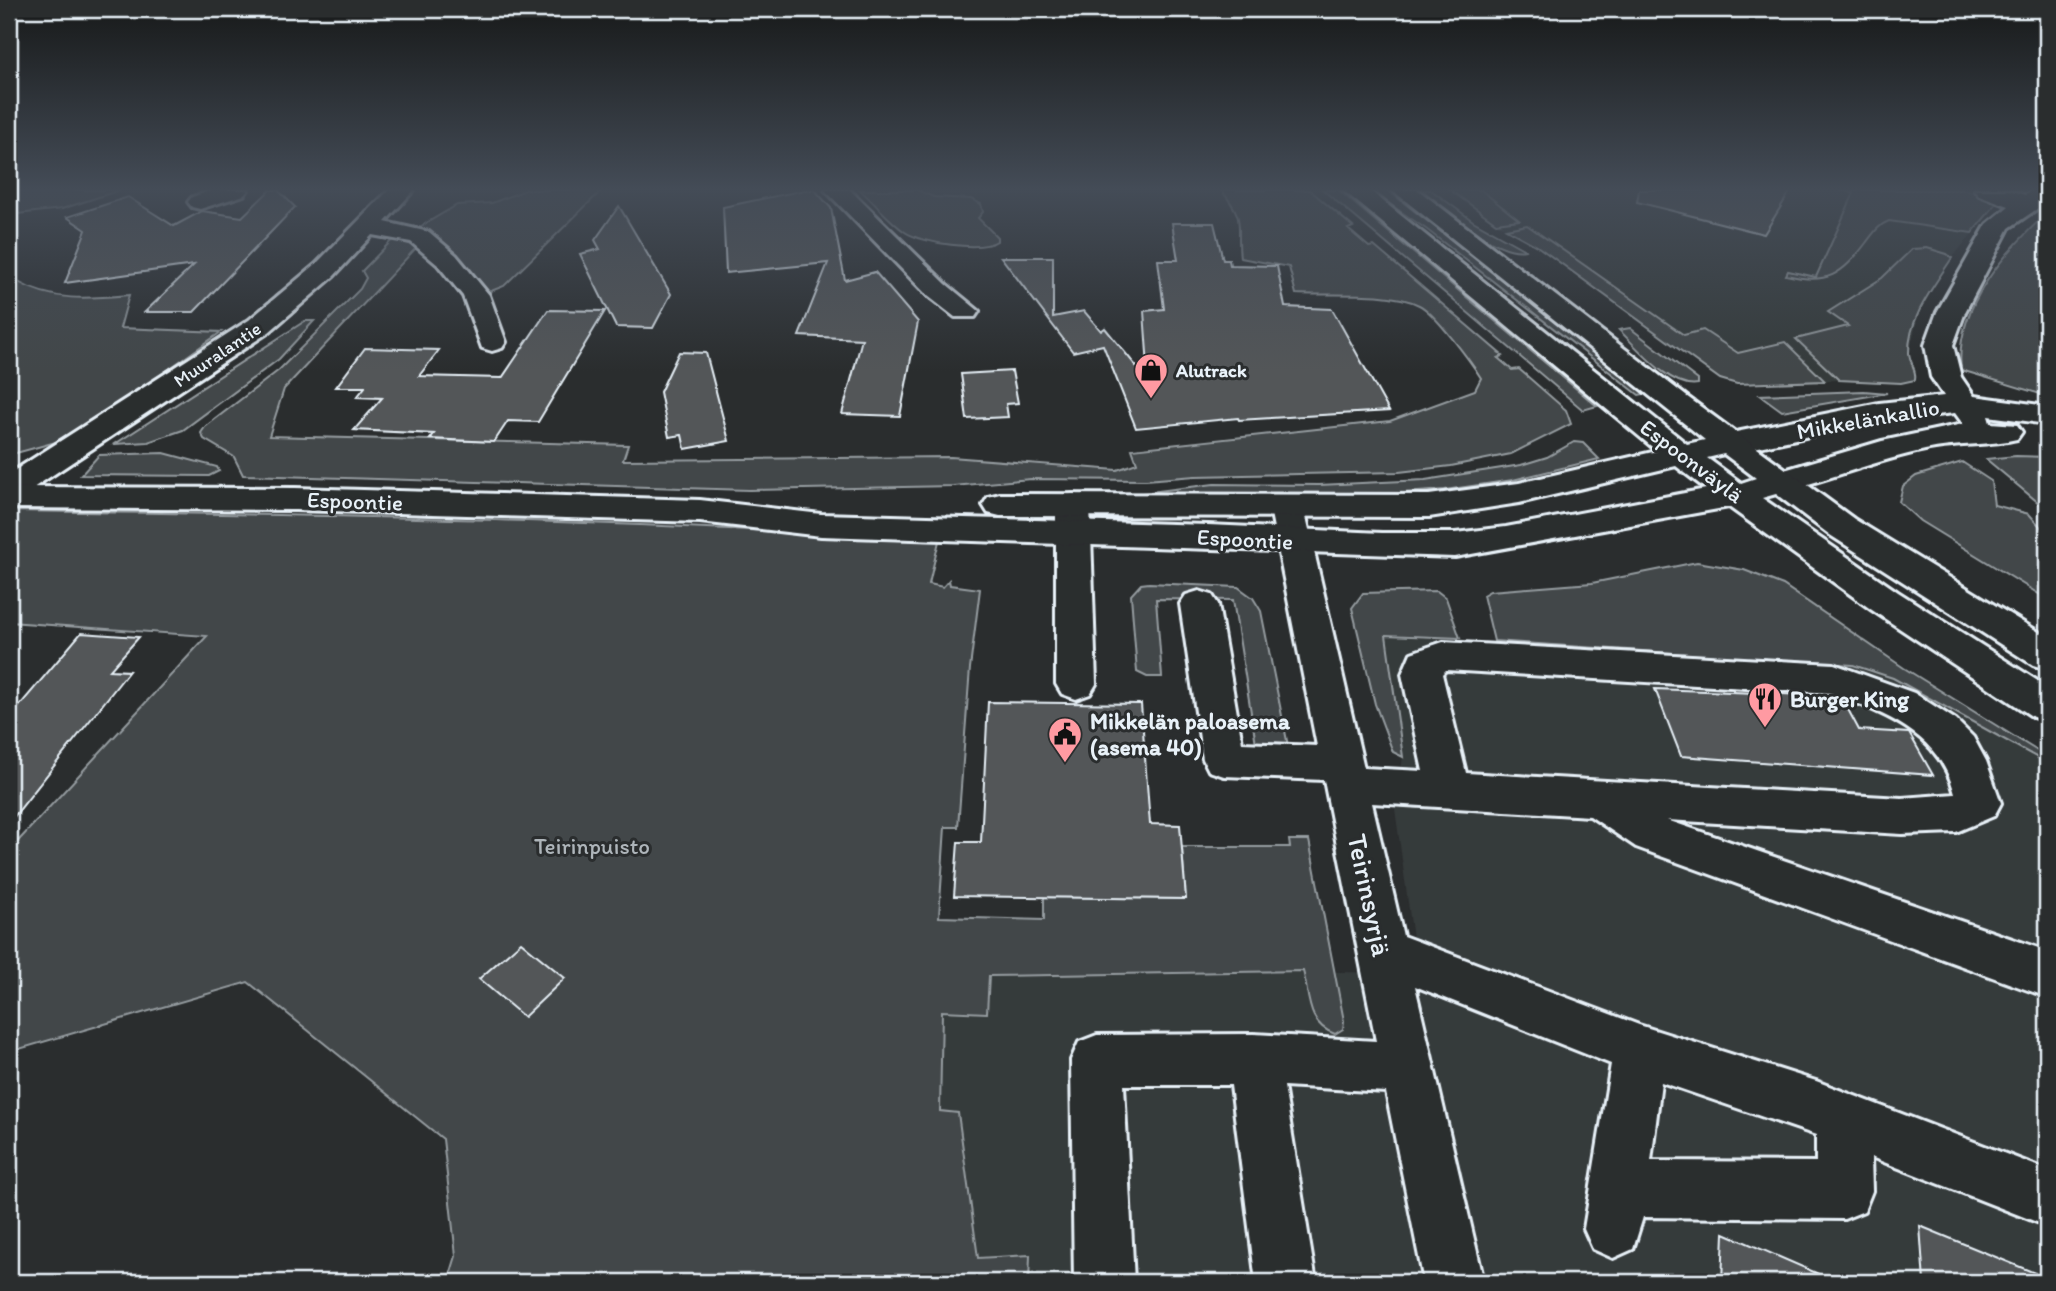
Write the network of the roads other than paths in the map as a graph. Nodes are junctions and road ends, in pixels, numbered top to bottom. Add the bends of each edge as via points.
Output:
1 (344, 250) edge
2 (436, 250) edge
3 (897, 250) edge
4 (1430, 250) edge
5 (1482, 250) edge
6 (1985, 250) edge
7 (965, 311) dead end
8 (492, 342) dead end
9 (1961, 403) junction
10 (2047, 415) edge
11 (1984, 431) junction
12 (2047, 436) edge
13 (1731, 443) junction
14 (1686, 456) junction
15 (1783, 481) junction
16 (9, 489) edge
17 (1737, 495) junction
18 (9, 498) edge
19 (1074, 519) junction
20 (1291, 525) junction
21 (1199, 604) dead end
22 (2047, 656) edge
23 (1076, 684) dead end
24 (2047, 706) edge
25 (1343, 774) junction
26 (1448, 788) junction
27 (1597, 797) junction
28 (1382, 950) junction
29 (2047, 974) edge
30 (1639, 1050) junction
31 (1254, 1059) junction
32 (1407, 1068) junction
33 (1843, 1118) junction
34 (2047, 1198) edge
35 (1104, 1282) edge
36 (1286, 1282) edge
37 (1454, 1282) edge

1 - 16 main road, Muuralantie via 260,326
2 - 8 main road via 477,295
3 - 7 main road via 936,290
4 - 14 main road, Espoonväylä
5 - 13 main road, Espoonväylä
6 - 9 main road via 1951,312 1940,345 1946,377
9 - 10 main road, Mikkelänkallio
9 - 11 main road
9 - 13 main road, Mikkelänkallio via 1879,412
11 - 12 main road, Mikkelänkallio
11 - 15 main road, Mikkelänkallio via 1924,441
13 - 14 main road, Espoontie
13 - 15 main road, Espoonväylä
14 - 17 main road, Espoonväylä
14 - 20 main road, Espoontie via 1519,493 1387,507
15 - 17 main road, Espoontie
15 - 22 main road, Espoonväylä via 1842,527
17 - 20 main road, Espoontie via 1455,545
17 - 24 main road, Espoonväylä via 1965,655
18 - 19 main road, Espoontie via 295,499 700,511 821,525
19 - 20 main road, Espoontie via 1209,536
19 - 23 main road
20 - 25 main road, Teirinsyrjä
21 - 25 main road via 1224,759
25 - 26 main road
25 - 28 main road, Teirinsyrjä
26 - 27 main road
26 - 27 main road via 1422,674 1425,663 1443,656 1834,679 1900,704 1941,732 1958,749 1971,773 1979,803 1970,810 1934,816
27 - 29 main road via 1652,834
28 - 30 main road
28 - 32 main road, Teirinsyrjä
30 - 33 main road
30 - 33 main road via 1616,1209 1844,1191
31 - 32 main road
31 - 35 main road via 1097,1060
31 - 36 main road
32 - 37 main road, Teirinsyrjä
33 - 34 main road

